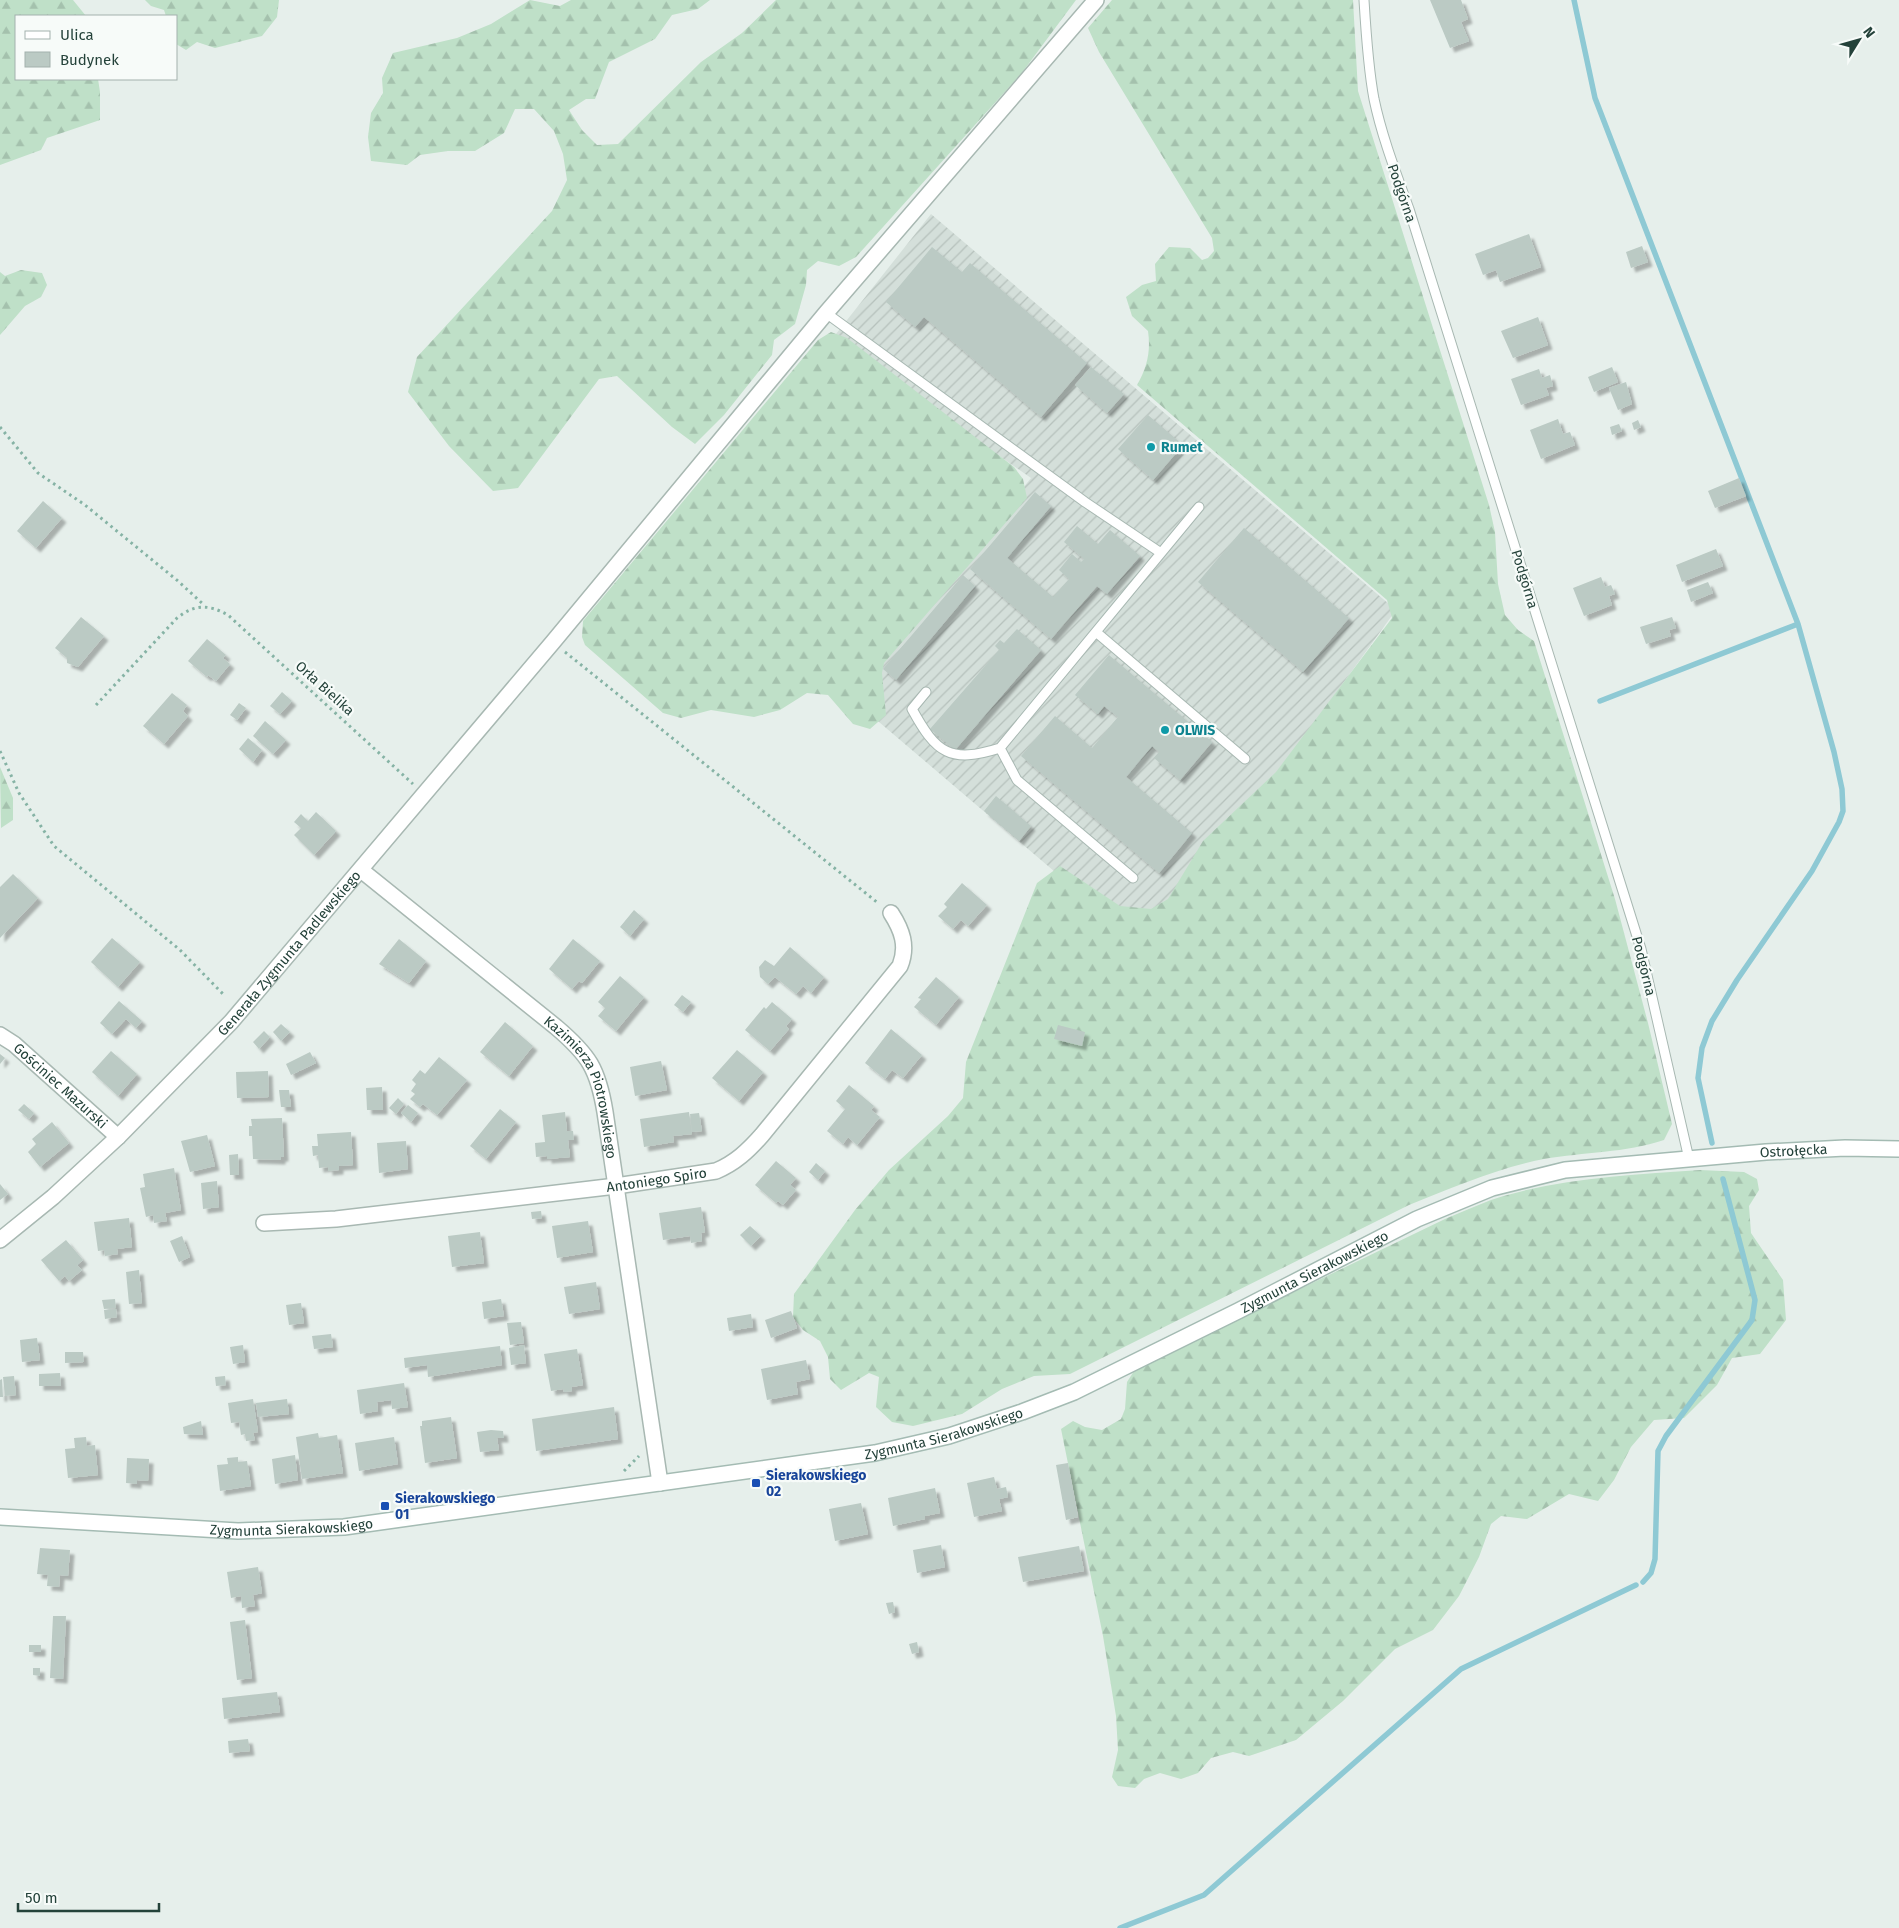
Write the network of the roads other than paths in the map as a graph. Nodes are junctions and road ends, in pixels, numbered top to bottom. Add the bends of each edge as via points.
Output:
1 (1364, 0) edge
2 (1091, 3) edge
3 (826, 313) junction
4 (1199, 507) dead end
5 (1161, 553) junction
6 (1096, 632) junction
7 (926, 692) dead end
8 (1000, 748) junction
9 (1245, 759) dead end
10 (361, 870) junction
11 (1133, 878) dead end
12 (891, 913) road end
13 (0, 1035) edge
14 (118, 1137) junction
15 (1899, 1149) edge
16 (1689, 1159) junction
17 (616, 1186) junction
18 (264, 1223) dead end
19 (0, 1240) edge
20 (660, 1483) junction
21 (0, 1517) edge

1 - 16 lane, Podgórna via 1374,99 1390,157 1641,949
2 - 3 street, Generała Zygmunta Padlewskiego
3 - 5 lane
3 - 10 street, Generała Zygmunta Padlewskiego
4 - 5 lane
5 - 6 lane
6 - 8 lane
6 - 9 lane
7 - 8 lane via 912,709 924,730 949,754 963,756
8 - 11 lane via 1018,780
10 - 14 street, Generała Zygmunta Padlewskiego via 231,1022
10 - 17 street, Kazimierza Piotrowskiego via 556,1027 586,1056 602,1093
12 - 17 street, Antoniego Spiro via 904,940 900,966 749,1150 716,1171
13 - 14 street, Gościniec Mazurski
14 - 19 street, Generała Zygmunta Padlewskiego
15 - 16 street, Ostrołęcka via 1845,1148
16 - 20 street, Zygmunta Sierakowskiego via 1545,1173 1456,1201 1074,1392 950,1436 875,1453
17 - 18 street, Antoniego Spiro via 336,1220
17 - 20 street, Kazimierza Piotrowskiego
20 - 21 street, Zygmunta Sierakowskiego via 344,1527 294,1530 190,1528

